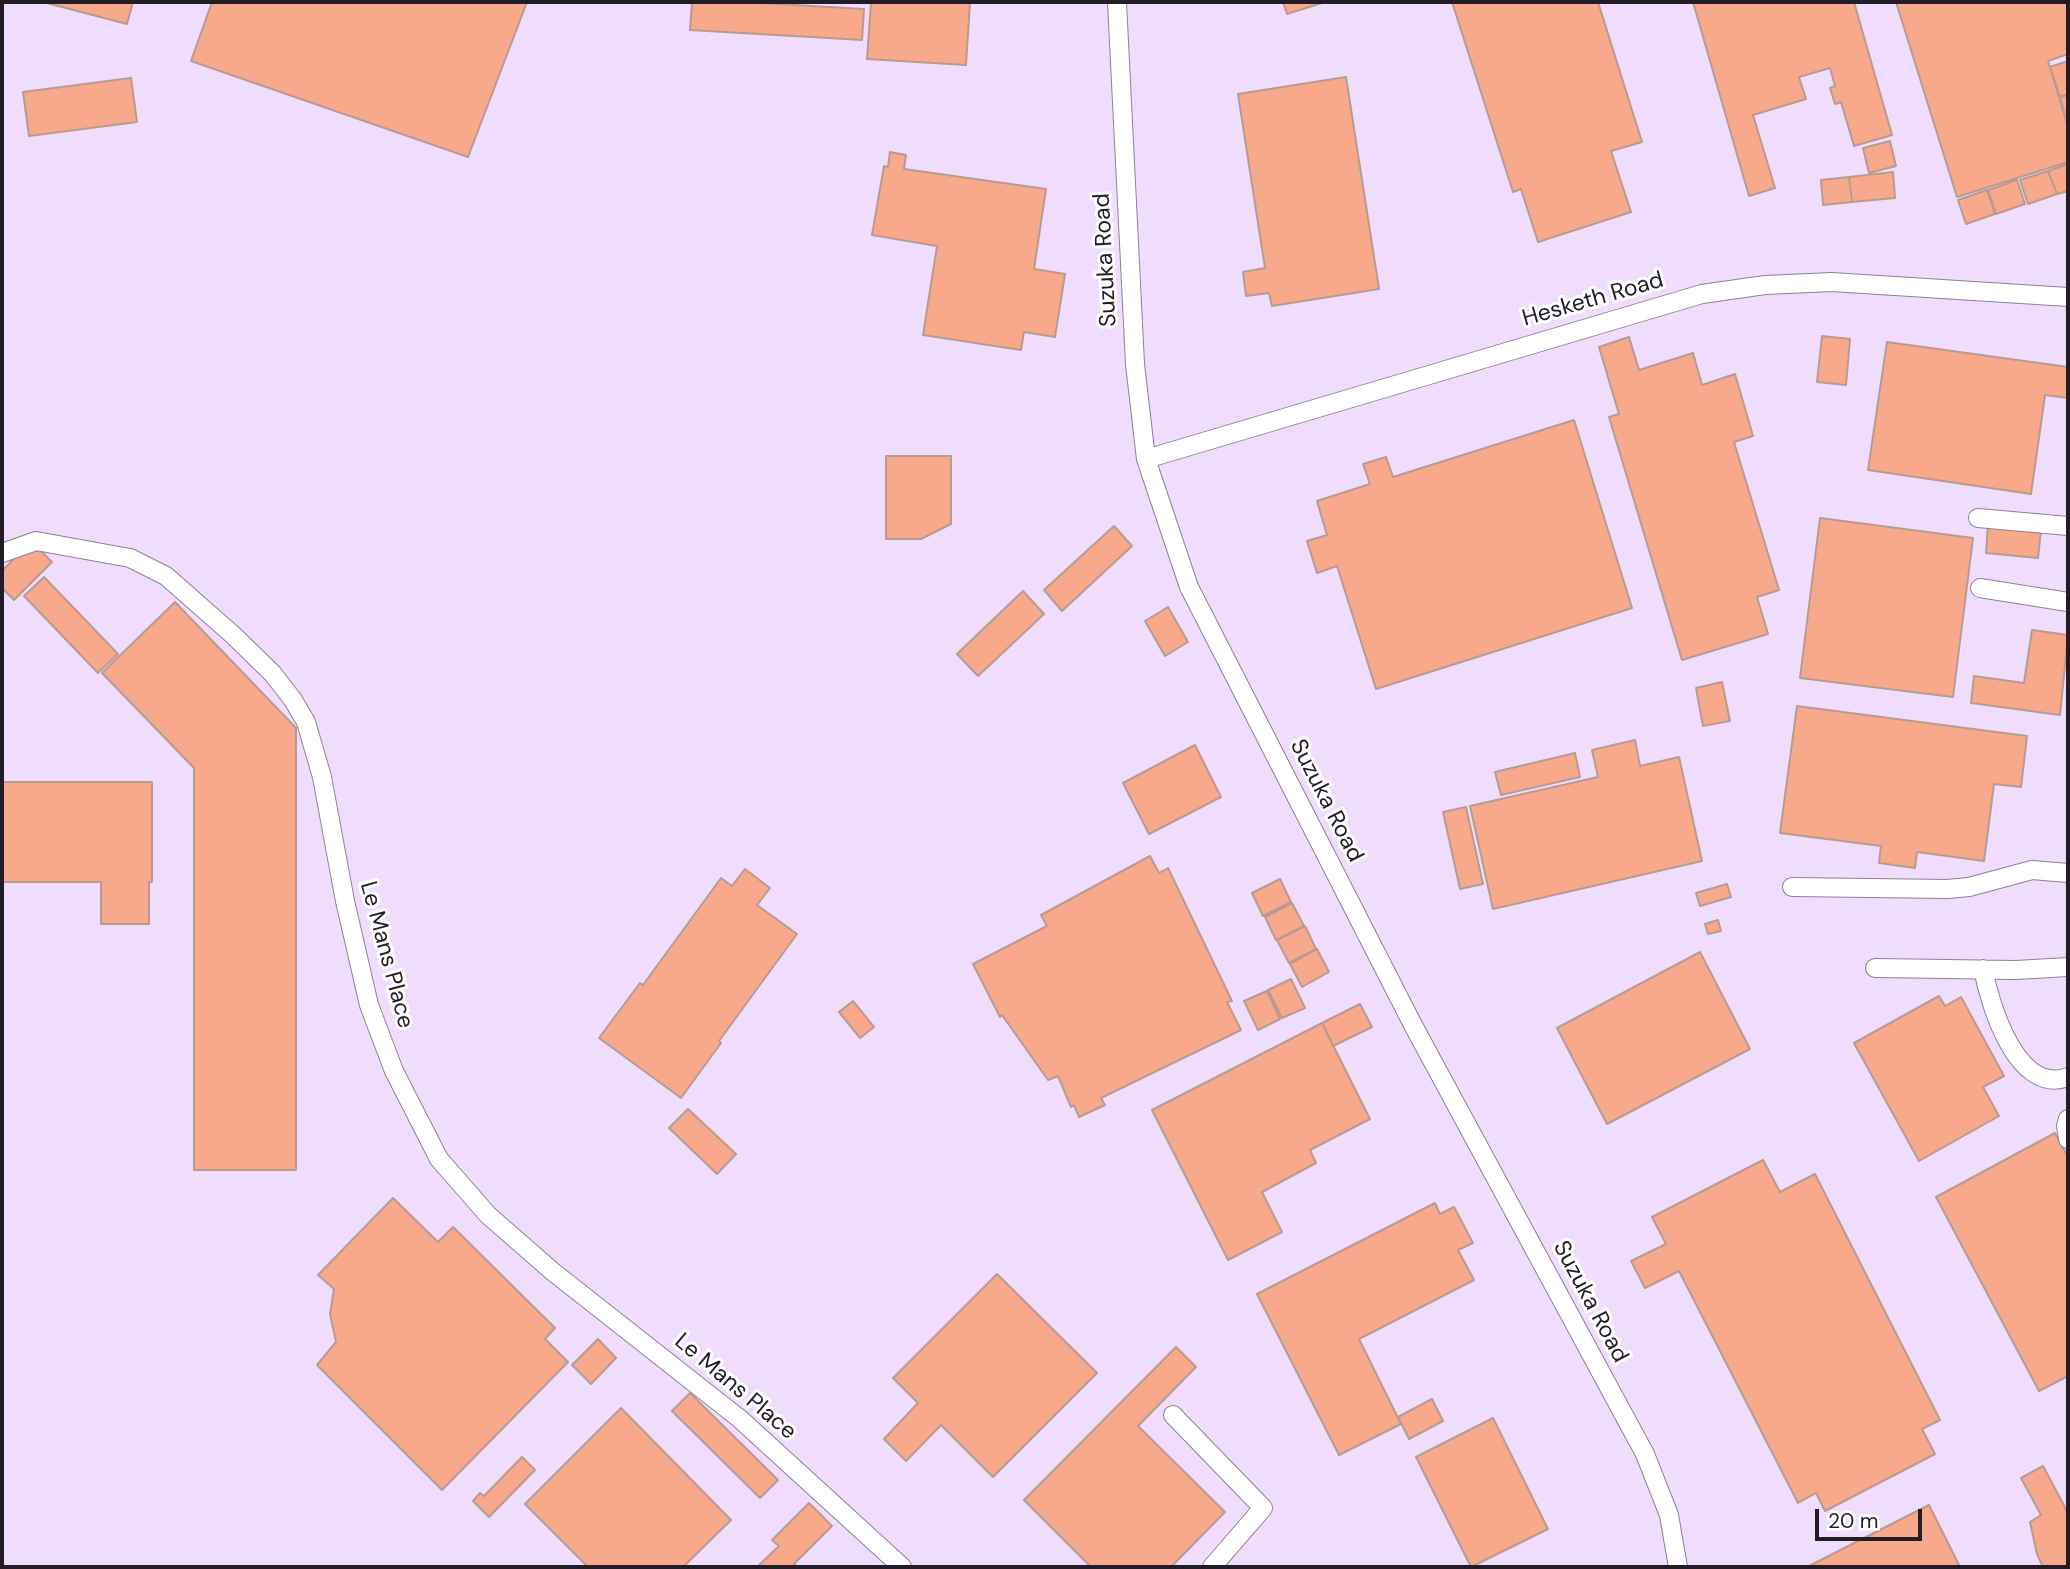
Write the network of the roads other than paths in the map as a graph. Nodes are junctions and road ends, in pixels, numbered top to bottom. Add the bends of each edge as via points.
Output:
1 (1117, 2) edge
2 (2068, 297) edge
3 (1146, 459) junction
4 (1978, 518) dead end
5 (2068, 526) edge
6 (2, 553) edge
7 (1980, 588) dead end
8 (2068, 602) edge
9 (2068, 873) edge
10 (1792, 887) dead end
11 (2068, 967) edge
12 (1875, 968) dead end
13 (1983, 969) junction
14 (2068, 1077) edge
15 (2068, 1119) edge
16 (2068, 1139) edge
17 (1173, 1415) dead end
18 (902, 1567) edge
19 (1212, 1567) edge
20 (1678, 1567) edge

1 - 3 lane, Suzuka Road via 1135,363
2 - 3 lane, Hesketh Road via 1832,282 1702,294
3 - 20 lane, Suzuka Road via 1189,587 1413,1025 1645,1454 1669,1515
4 - 5 lane
6 - 18 lane, Le Mans Place via 36,541 130,558 166,576 273,674 306,722 322,776 369,1005 394,1071 439,1159 488,1215 740,1419
7 - 8 lane
9 - 10 lane via 2032,870 1947,889
11 - 13 lane
12 - 13 lane
13 - 14 lane via 1994,1012 2020,1062 2028,1072
15 - 16 lane
17 - 19 lane via 1263,1508

